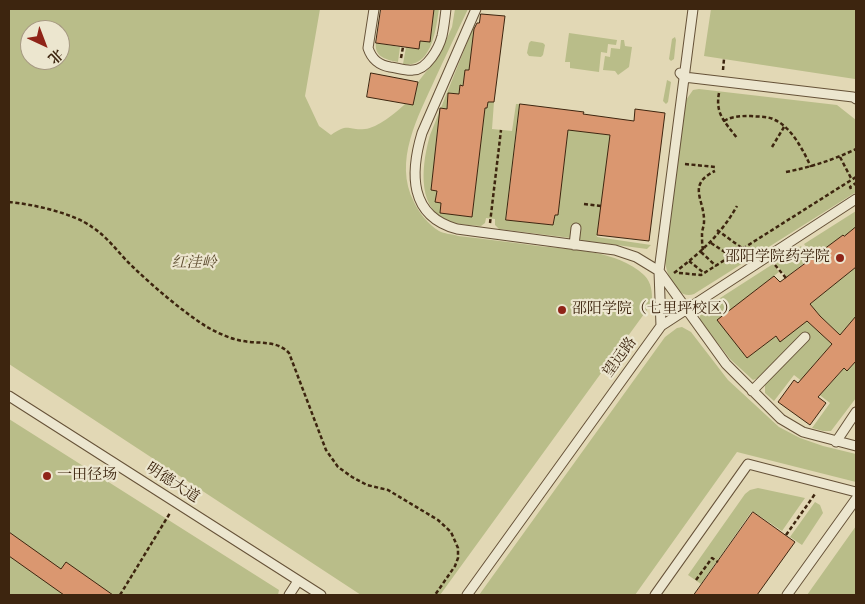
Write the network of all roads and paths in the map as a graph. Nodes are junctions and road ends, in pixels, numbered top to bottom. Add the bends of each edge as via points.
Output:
1 (374, 9) edge
2 (446, 9) edge
3 (476, 9) edge
4 (693, 9) edge
5 (682, 75) junction
6 (719, 97) dead end
7 (856, 99) edge
8 (724, 121) junction
9 (784, 126) junction
10 (501, 130) dead end
11 (737, 138) dead end
12 (772, 147) dead end
13 (856, 149) edge
14 (840, 157) junction
15 (673, 163) junction
16 (716, 166) dead end
17 (811, 167) junction
18 (715, 171) dead end
19 (786, 172) dead end
20 (856, 177) edge
21 (852, 180) junction
22 (856, 199) edge
23 (9, 202) edge
24 (584, 204) dead end
25 (601, 206) dead end
26 (737, 206) dead end
27 (576, 228) dead end
28 (718, 231) junction
29 (489, 234) junction
30 (711, 243) junction
31 (574, 245) junction
32 (743, 249) junction
33 (702, 251) junction
34 (732, 256) junction
35 (768, 257) junction
36 (689, 261) junction
37 (716, 266) junction
38 (659, 271) junction
39 (704, 273) junction
40 (786, 278) dead end
41 (686, 310) junction
42 (661, 326) junction
43 (805, 337) dead end
44 (752, 391) junction
45 (9, 396) edge
46 (856, 412) edge
47 (836, 442) junction
48 (856, 446) edge
49 (822, 483) junction
50 (856, 492) edge
51 (856, 499) edge
52 (176, 503) junction
53 (786, 535) dead end
54 (718, 562) dead end
55 (696, 580) dead end
56 (298, 581) junction
57 (120, 595) edge
58 (289, 595) edge
59 (321, 595) edge
60 (435, 595) edge
61 (467, 595) edge
62 (654, 595) edge
63 (787, 595) edge

1 - 2 lane via 368,48 370,54 383,66 414,70 426,64 436,51 442,37
3 - 29 lane via 422,133 414,166 419,197 431,216 445,226
4 - 5 lane
5 - 7 lane
5 - 15 lane
6 - 8 path via 718,109
8 - 9 path via 743,116 768,118
8 - 11 path
9 - 12 path
9 - 17 path
10 - 29 path
13 - 14 path
14 - 17 path
14 - 21 path
15 - 16 path
15 - 38 lane
17 - 19 path
18 - 33 path via 700,181 699,200 704,223
20 - 21 path
21 - 32 path
22 - 35 lane, 望远路
23 - 60 path via 38,206 91,225 132,266 195,320 242,341 282,346 289,353 326,450 338,466 352,477 388,490 438,520 451,532 458,548 458,558
24 - 25 path
26 - 28 path
27 - 31 lane
28 - 30 path
28 - 32 path
29 - 31 lane
30 - 33 path
30 - 34 path
31 - 38 lane via 614,250 636,257
32 - 34 path
33 - 36 path
33 - 37 path
34 - 37 path
35 - 40 path
35 - 41 lane, 望远路
36 - 39 path
36 - 39 path via 678,272
37 - 39 path
38 - 41 lane
38 - 42 lane
41 - 42 lane, 望远路
41 - 44 lane via 726,364
42 - 61 lane, 望远路
43 - 44 lane
44 - 47 lane via 790,426
45 - 52 lane, 明德大道
46 - 47 lane
47 - 48 lane
49 - 50 lane
49 - 53 path
49 - 62 lane via 748,464
51 - 63 lane
52 - 56 lane, 明德大道
52 - 57 path
54 - 55 path via 712,558
56 - 58 lane
56 - 59 lane, 明德大道

